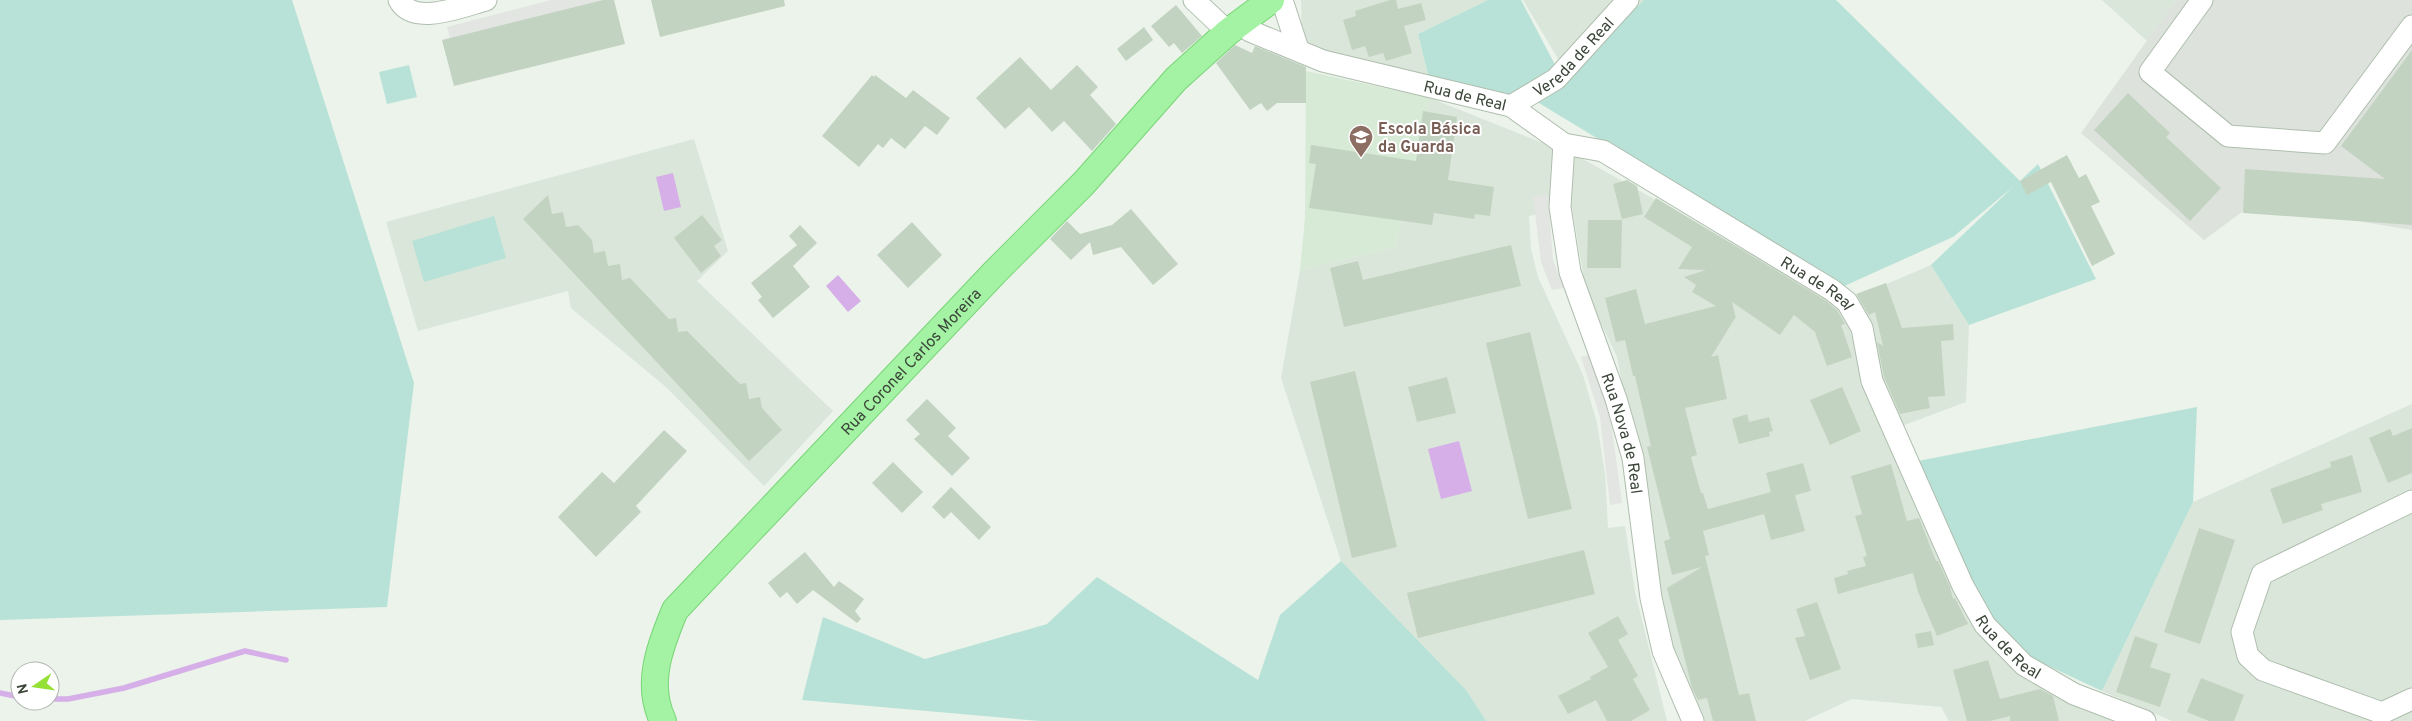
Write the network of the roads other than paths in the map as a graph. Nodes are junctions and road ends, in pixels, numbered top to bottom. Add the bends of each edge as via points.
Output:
1 (486, 0) edge
2 (1194, 0) edge
3 (1271, 0) edge
4 (1282, 0) edge
5 (1628, 0) edge
6 (2202, 0) edge
7 (406, 7) edge
8 (2412, 26) edge
9 (1234, 28) junction
10 (1298, 49) junction
11 (1511, 106) junction
12 (1564, 144) junction
13 (2412, 501) edge
14 (2412, 699) edge
15 (663, 721) edge
16 (1692, 721) edge
17 (2146, 721) edge

1 - 7 street via 426,14
2 - 9 street, Rua de Real
3 - 9 main road, Rua Coronel Carlos Moreira
4 - 10 street
5 - 11 street, Vereda de Real via 1556,79
6 - 8 street via 2150,72 2228,136 2325,143
9 - 10 street, Rua de Real via 1250,30
9 - 15 main road, Rua Coronel Carlos Moreira via 1176,79 1084,183 995,272 675,610 662,640 654,675 657,708
10 - 11 street, Rua de Real via 1324,61
11 - 12 street, Rua de Real
12 - 16 street, Rua Nova de Real via 1560,207 1570,272 1616,399 1633,458 1651,598 1663,651
12 - 17 street, Rua de Real via 1603,151 1847,302 1862,328 1872,381 1963,586 1985,626 2024,665 2074,694
13 - 14 street via 2262,574 2242,632 2248,656 2263,670 2382,713

